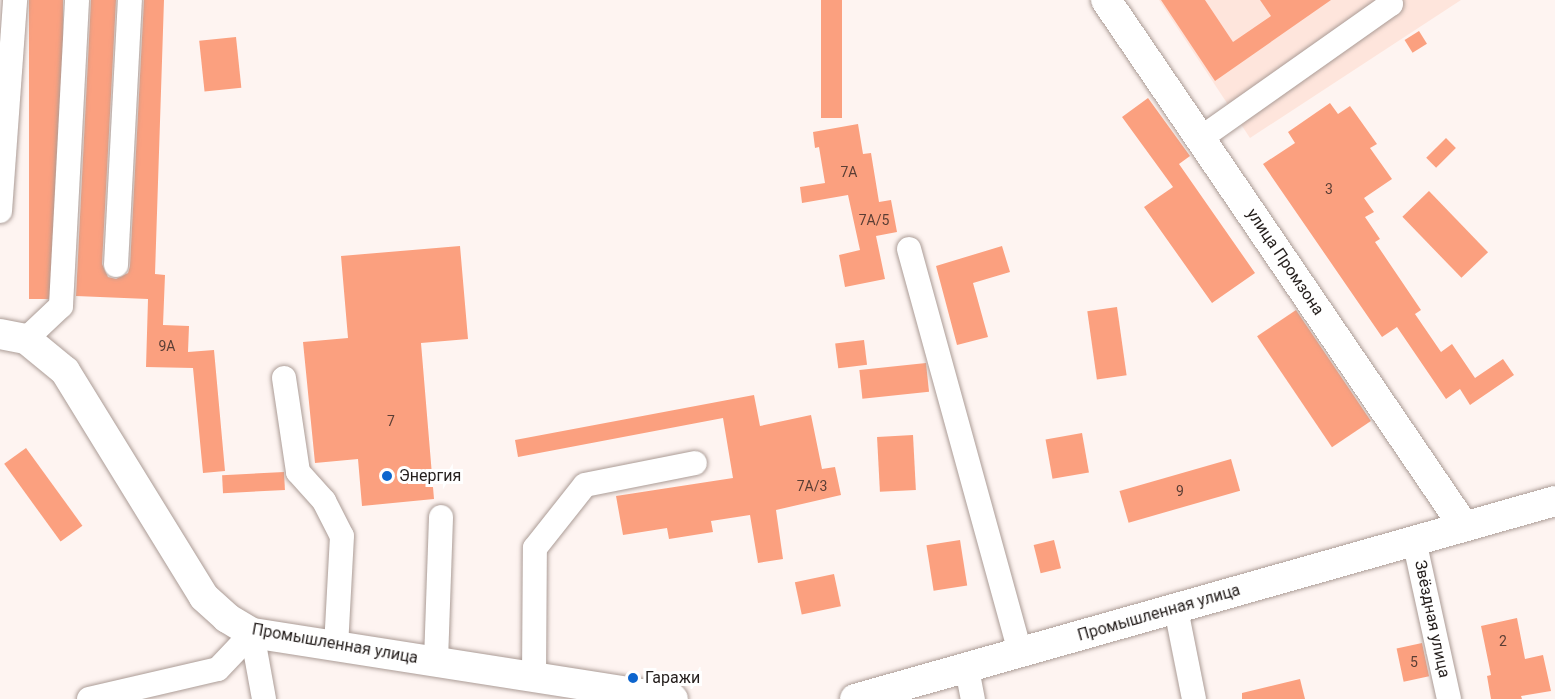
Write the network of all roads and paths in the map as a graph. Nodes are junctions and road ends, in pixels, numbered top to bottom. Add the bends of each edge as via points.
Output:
1 (15, 0) edge
2 (77, 0) edge
3 (130, 0) edge
4 (1106, 0) edge
5 (1389, 0) edge
6 (1201, 138) junction
7 (0, 211) edge
8 (909, 249) dead end
9 (116, 265) dead end
10 (13, 337) edge
11 (284, 378) dead end
12 (694, 463) dead end
13 (1555, 501) edge
14 (441, 517) dead end
15 (1463, 525) junction
16 (1414, 540) junction
17 (1176, 609) junction
18 (252, 633) junction
19 (336, 646) junction
20 (1020, 653) junction
21 (436, 662) junction
22 (968, 669) junction
23 (534, 677) junction
24 (89, 699) edge
25 (264, 699) edge
26 (673, 699) edge
27 (855, 699) edge
28 (973, 699) edge
29 (1194, 699) edge
30 (1449, 699) edge

1 - 7 street
2 - 10 street via 61,306
3 - 9 street
4 - 6 main road, улица Промзона
5 - 6 street via 1391,4
6 - 15 main road, улица Промзона
8 - 20 street
10 - 18 main road, Промышленная улица via 65,371 204,597
11 - 19 street via 298,472 324,501 342,536
12 - 23 street via 585,485 535,548
13 - 15 main road, Промышленная улица
14 - 21 street
15 - 16 main road, Промышленная улица
16 - 17 main road, Промышленная улица
16 - 30 street, Звёздная улица
17 - 20 main road, Промышленная улица
17 - 29 street
18 - 19 main road, Промышленная улица
18 - 24 street via 218,669
18 - 25 street
19 - 21 main road, Промышленная улица
20 - 22 main road, Промышленная улица
21 - 23 main road, Промышленная улица
22 - 27 main road, Промышленная улица
22 - 28 street
23 - 26 main road, Промышленная улица

